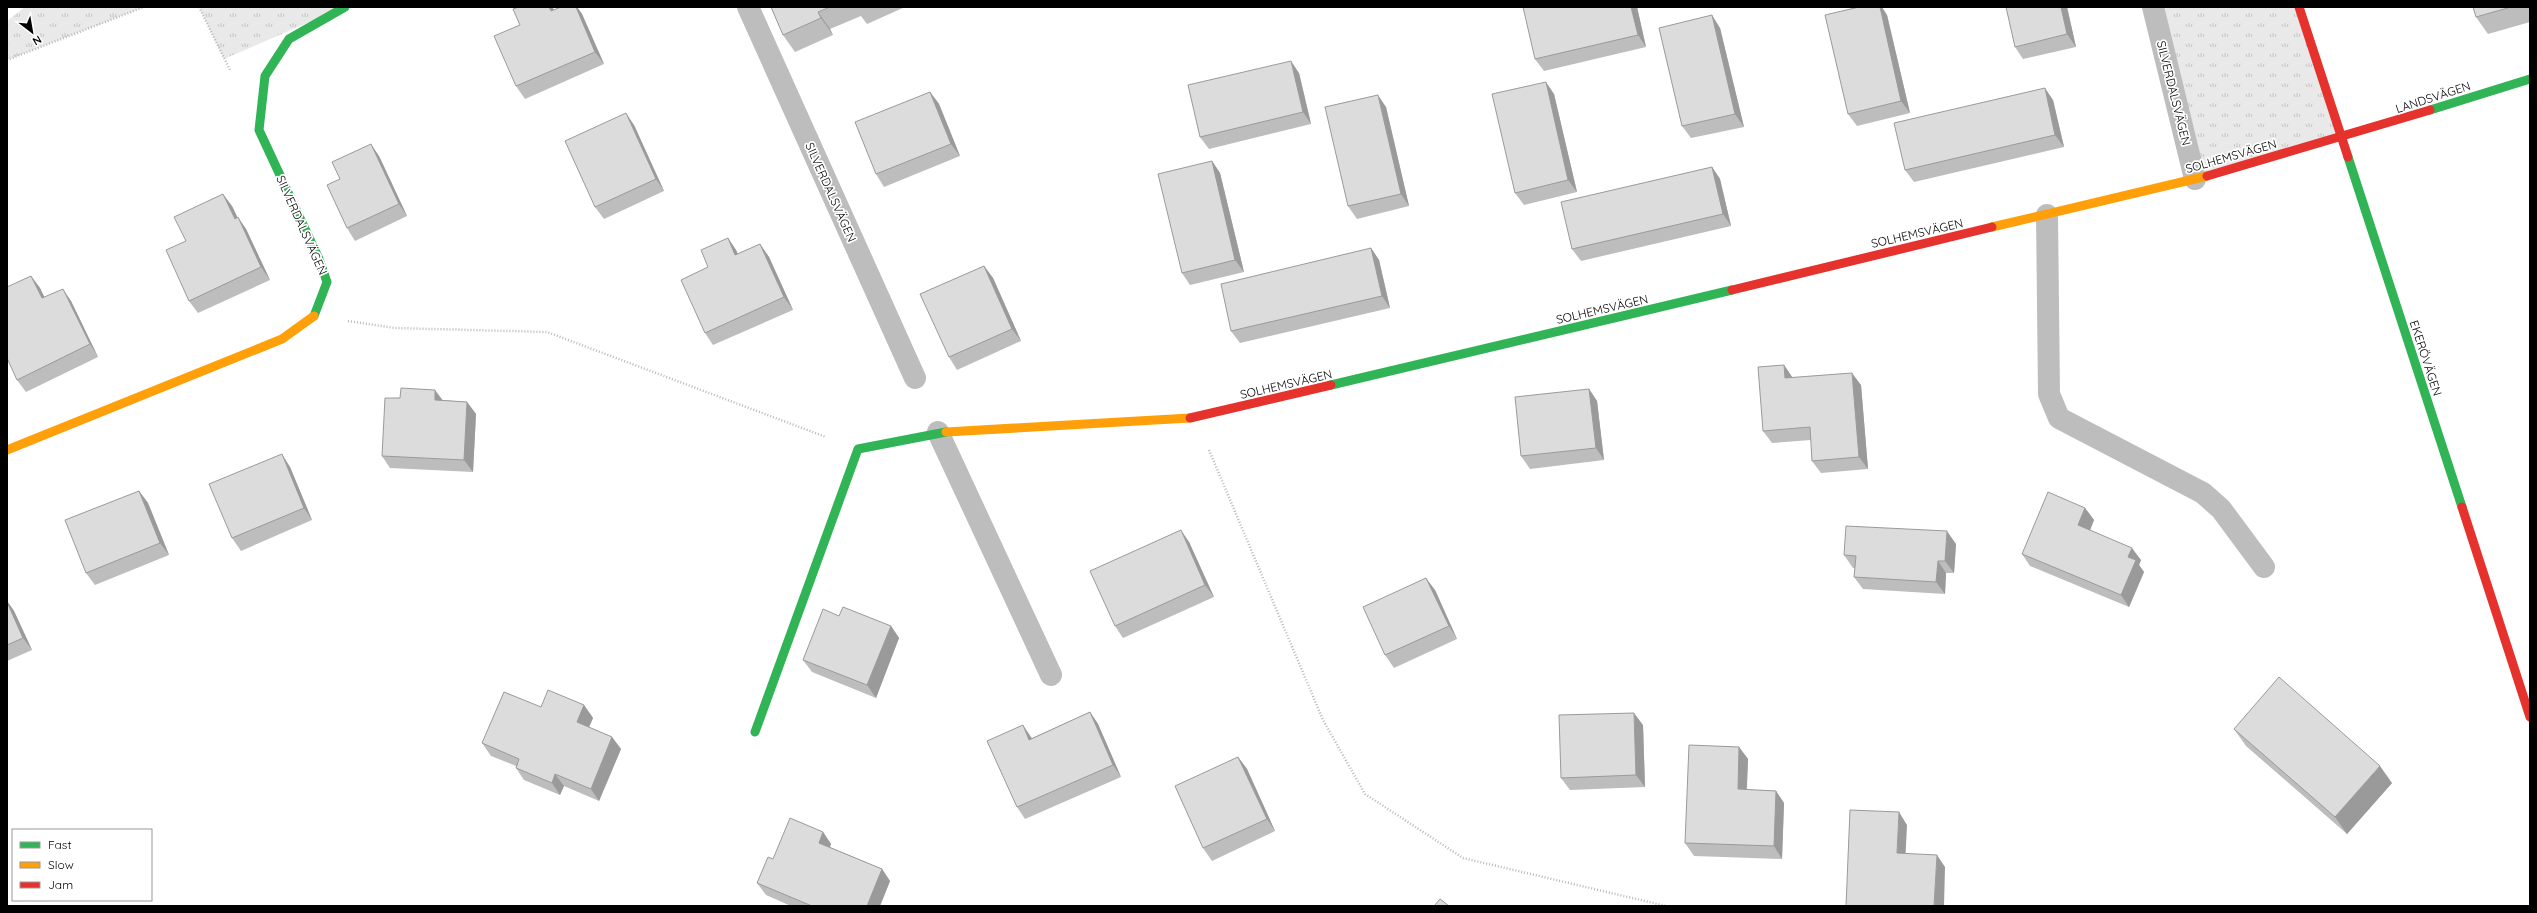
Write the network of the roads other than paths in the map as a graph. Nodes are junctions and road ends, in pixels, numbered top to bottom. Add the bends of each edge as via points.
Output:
1 (345, 7) edge
2 (748, 7) edge
3 (2153, 7) edge
4 (2299, 7) edge
5 (2530, 78) edge
6 (2342, 137) junction
7 (2196, 179) junction
8 (2048, 214) junction
9 (915, 378) dead end
10 (938, 432) junction
11 (7, 450) edge
12 (2264, 567) dead end
13 (1051, 675) dead end
14 (2530, 717) edge
15 (755, 732) dead end

1 - 11 street, SILVERDALSVÄGEN via 289,38 265,76 259,130 319,259 327,282 314,316 282,339
2 - 9 street, SILVERDALSVÄGEN
3 - 7 street, SILVERDALSVÄGEN
4 - 6 street, EKERÖVÄGEN
5 - 6 street, LANDSVÄGEN
6 - 7 street, SOLHEMSVÄGEN
6 - 14 street, EKERÖVÄGEN
7 - 8 street, SOLHEMSVÄGEN
8 - 10 street, SOLHEMSVÄGEN via 1195,418
8 - 12 street via 2049,394 2059,418 2203,493 2221,510
10 - 13 street
10 - 15 street, SOLHEMSVÄGEN via 858,449

